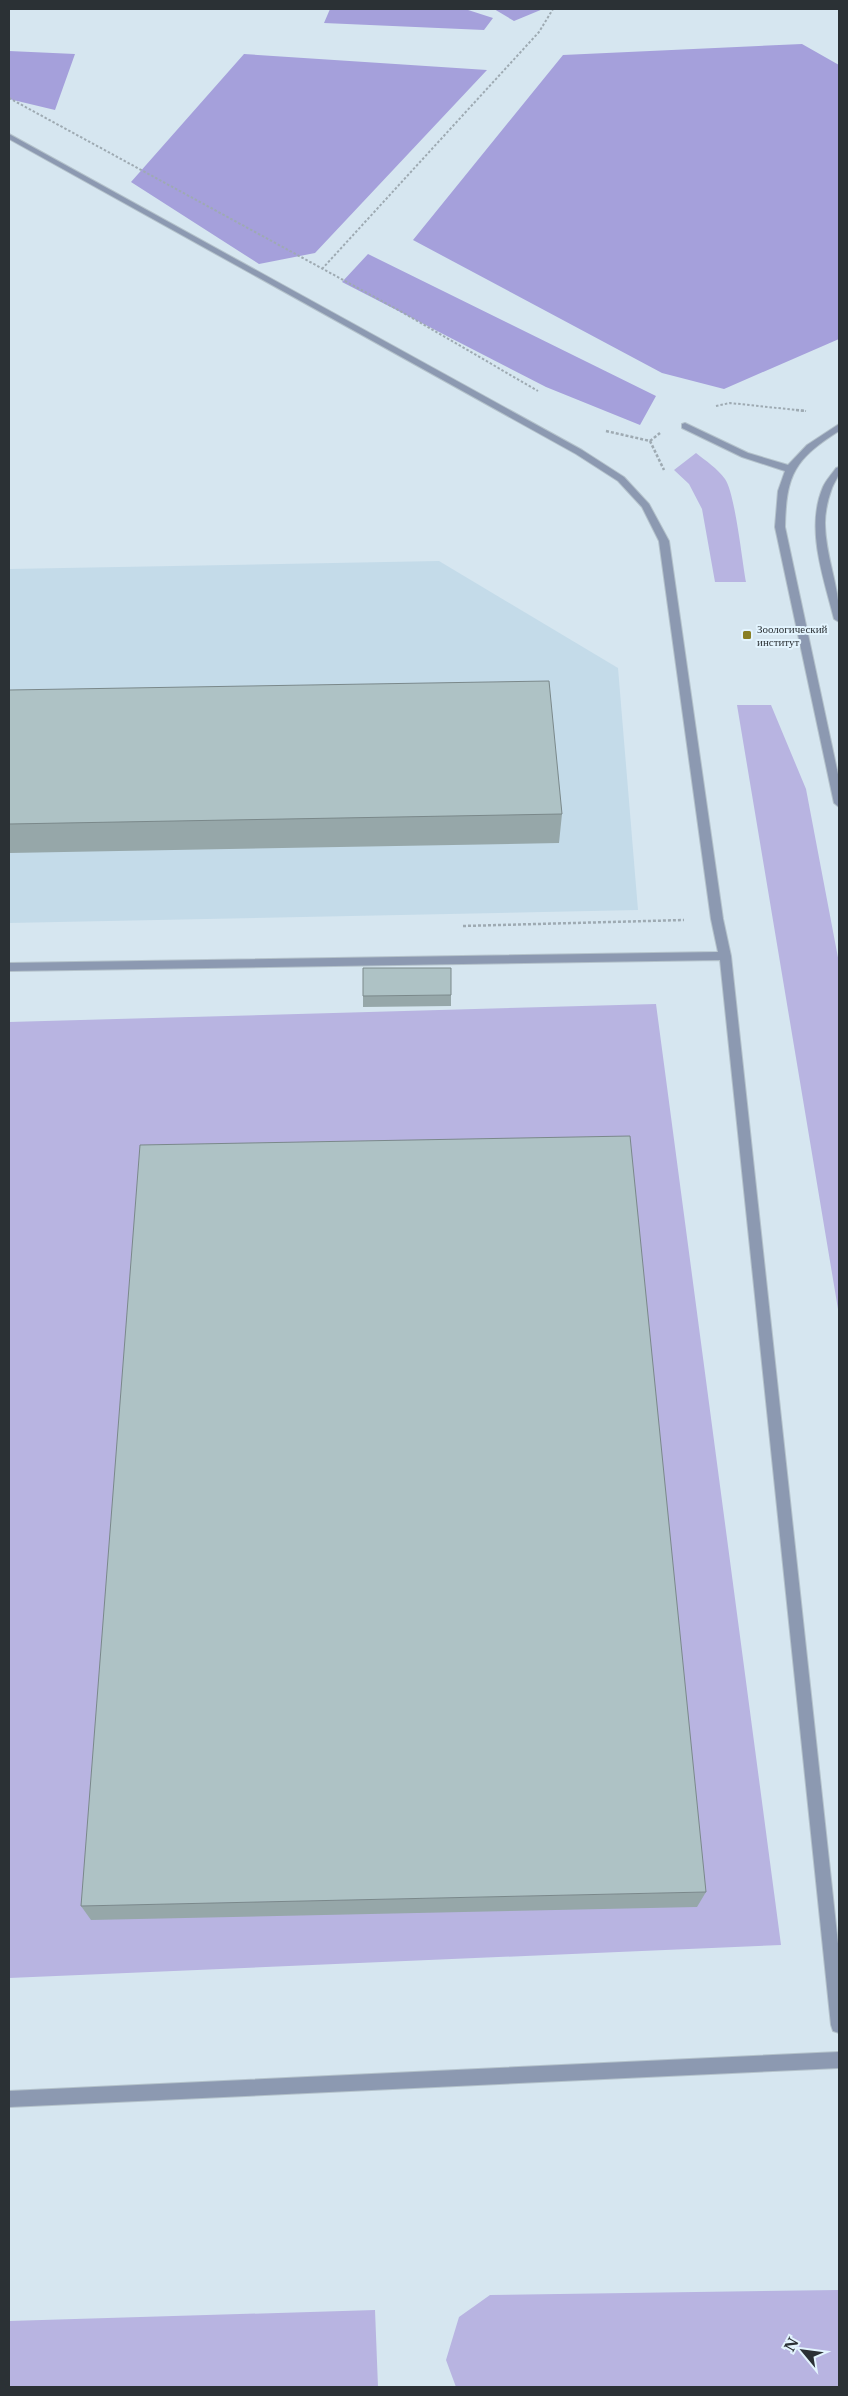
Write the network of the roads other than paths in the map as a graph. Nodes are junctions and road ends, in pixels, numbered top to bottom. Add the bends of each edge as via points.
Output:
1 (9, 136) edge
2 (685, 426) dead end
3 (839, 427) edge
4 (789, 468) junction
5 (839, 470) edge
6 (839, 619) edge
7 (839, 803) edge
8 (725, 956) junction
9 (9, 967) edge
10 (839, 2025) edge
11 (839, 2060) edge
12 (9, 2099) edge

1 - 8 street via 579,452 620,479 646,506 664,541 717,919
2 - 4 street via 746,455
3 - 4 street via 812,444
4 - 7 street via 780,498 780,527
5 - 6 street via 831,479 822,504 820,538
8 - 9 street
8 - 10 street
11 - 12 street

